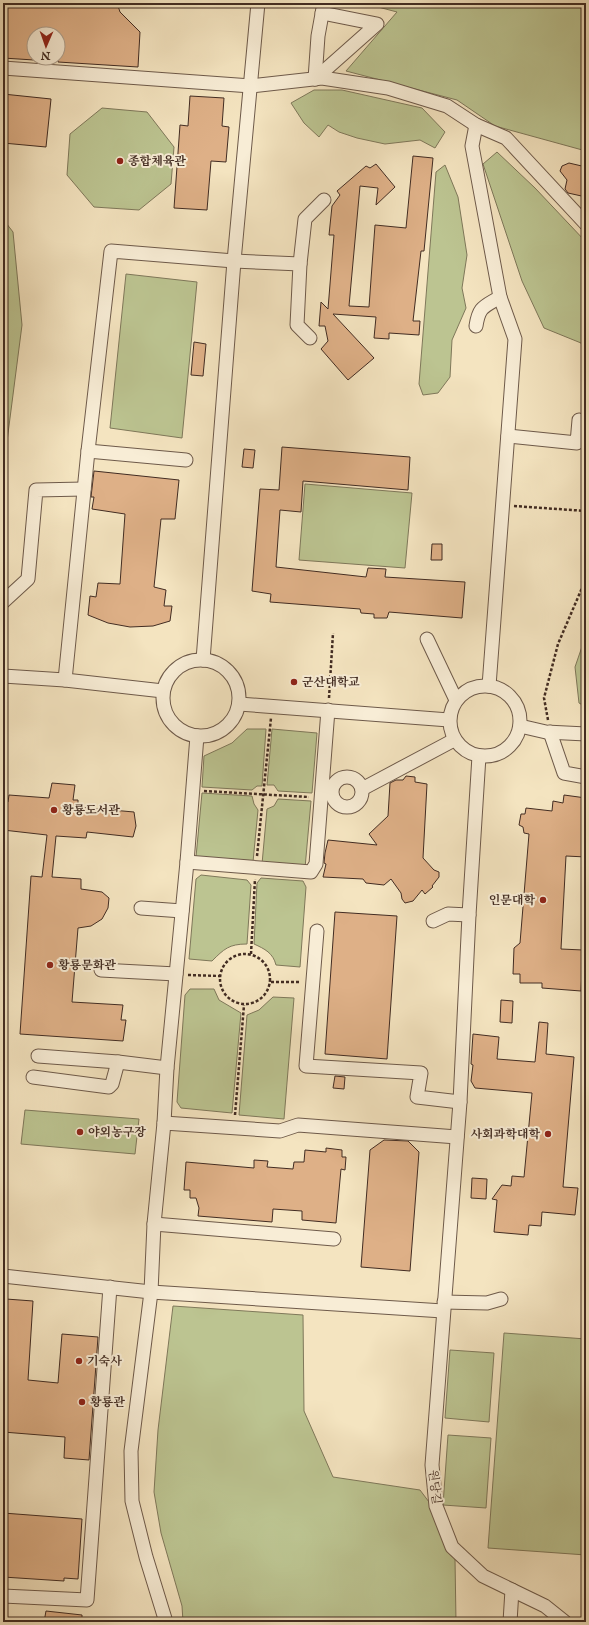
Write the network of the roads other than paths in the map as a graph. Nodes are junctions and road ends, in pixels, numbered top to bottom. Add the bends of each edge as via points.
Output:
1 (258, 3) edge
2 (323, 8) edge
3 (3, 68) edge
4 (315, 79) junction
5 (251, 86) junction
6 (476, 125) junction
7 (324, 200) dead end
8 (586, 224) edge
9 (234, 262) junction
10 (300, 264) junction
11 (500, 297) junction
12 (476, 326) dead end
13 (310, 338) dead end
14 (579, 420) dead end
15 (508, 436) junction
16 (88, 451) junction
17 (186, 460) dead end
18 (84, 489) junction
19 (3, 602) edge
20 (426, 639) dead end
21 (203, 660) junction
22 (3, 676) edge
23 (64, 680) junction
24 (489, 686) junction
25 (163, 692) junction
26 (456, 700) junction
27 (239, 704) junction
28 (328, 710) junction
29 (449, 720) junction
30 (520, 726) junction
31 (550, 732) junction
32 (586, 734) edge
33 (197, 736) junction
34 (454, 740) junction
35 (479, 756) junction
36 (586, 777) edge
37 (362, 789) dead end
38 (187, 862) junction
39 (141, 908) dead end
40 (182, 911) junction
41 (469, 915) junction
42 (433, 921) dead end
43 (317, 931) dead end
44 (101, 970) dead end
45 (176, 974) junction
46 (38, 1056) dead end
47 (118, 1062) junction
48 (167, 1068) junction
49 (33, 1077) dead end
50 (460, 1102) junction
51 (164, 1123) junction
52 (457, 1137) junction
53 (154, 1224) junction
54 (334, 1239) dead end
55 (3, 1276) edge
56 (110, 1287) junction
57 (151, 1292) junction
58 (501, 1299) dead end
59 (444, 1307) junction
60 (512, 1590) junction
61 (3, 1596) edge
62 (166, 1622) edge
63 (510, 1622) edge
64 (565, 1622) edge

1 - 5 lane
2 - 4 lane
2 - 4 lane via 377,24
3 - 5 lane
4 - 5 lane
4 - 6 lane via 388,88 446,106
5 - 9 lane
6 - 8 lane via 506,138
6 - 11 lane via 472,146
7 - 10 lane via 305,219
9 - 10 lane
9 - 16 lane via 111,251
9 - 21 lane
10 - 13 lane via 297,325
11 - 12 lane via 478,313
11 - 15 lane via 515,339
14 - 15 lane via 577,443
15 - 24 lane
16 - 17 lane
16 - 18 lane
18 - 19 lane via 36,490 28,579
18 - 23 lane
20 - 26 lane
21 - 25 lane via 192,661 173,672
21 - 27 lane via 215,663 234,679
22 - 23 lane
23 - 25 lane
24 - 26 lane via 464,692
24 - 30 lane via 508,694 515,703 520,714
25 - 33 lane via 163,704 174,726 185,733
26 - 29 lane
27 - 28 lane
27 - 33 lane via 229,724 220,731 209,736
28 - 29 lane
28 - 38 lane via 316,864 311,872
29 - 34 lane
30 - 31 lane
30 - 35 lane via 511,746 491,757
31 - 32 lane
31 - 36 lane via 564,773
33 - 38 lane
34 - 35 lane via 469,754
34 - 37 lane
35 - 41 lane, 원당길
38 - 40 lane
39 - 40 lane
40 - 45 lane
41 - 42 lane via 448,914
41 - 50 lane, 원당길
43 - 50 lane via 306,1066 421,1073 418,1097
44 - 45 lane
45 - 48 lane
46 - 47 lane
47 - 48 lane
47 - 49 lane via 112,1084 109,1086
48 - 51 lane
50 - 52 lane, 원당길
51 - 52 lane via 280,1132 298,1126
51 - 53 lane
52 - 59 lane, 원당길
53 - 54 lane
53 - 57 lane
55 - 56 lane
56 - 57 lane
56 - 61 lane via 87,1600
57 - 59 lane
57 - 62 lane via 131,1451 132,1500
58 - 59 lane via 487,1303
59 - 60 lane, 원당길 via 432,1465 436,1506 452,1547 483,1576
60 - 63 lane
60 - 64 lane, 원당길 via 544,1606

